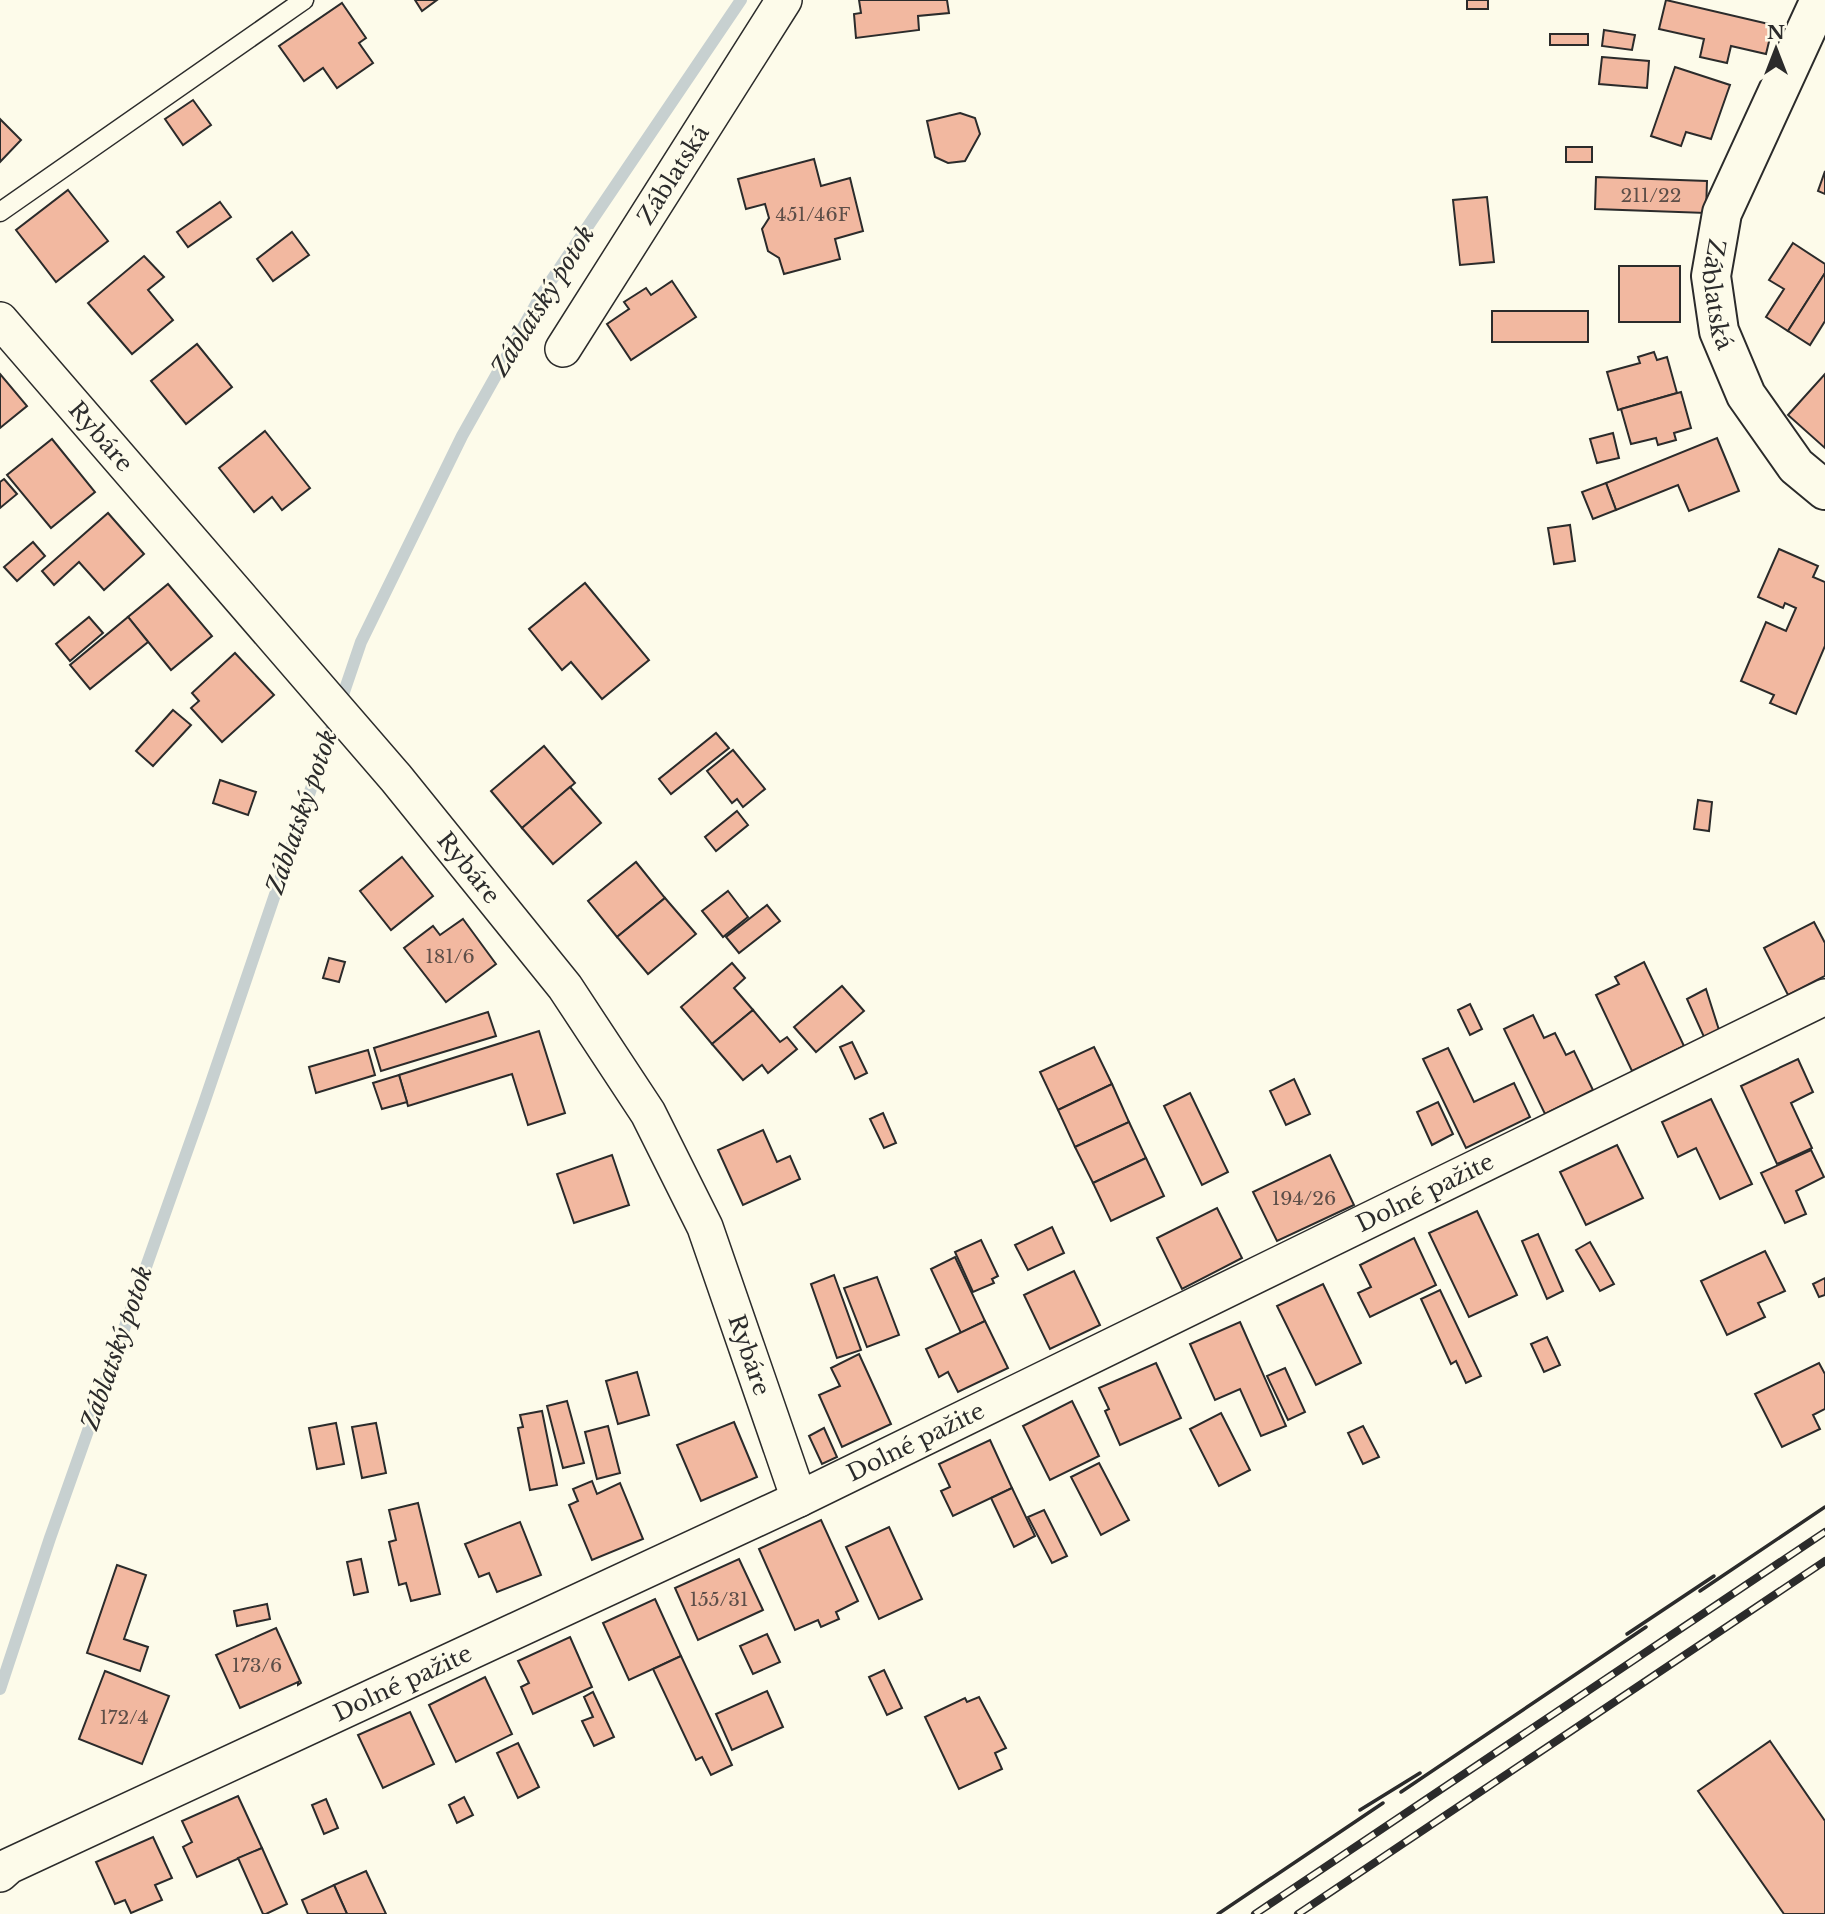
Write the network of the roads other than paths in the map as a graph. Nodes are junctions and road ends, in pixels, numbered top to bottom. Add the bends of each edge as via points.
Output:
1 (304, 0) edge
2 (784, 0) edge
3 (1820, 0) edge
4 (0, 212) edge
5 (2, 327) edge
6 (563, 349) dead end
7 (1825, 490) edge
8 (1825, 998) edge
9 (799, 1499) junction
10 (0, 1874) edge

1 - 4 lane
2 - 6 street, Záblatská
3 - 7 street, Záblatská via 1722,213 1711,276 1719,331 1746,395 1796,466
5 - 9 street, Rybáre via 313,680 565,987 648,1113 705,1227
8 - 9 street, Dolné pažite
9 - 10 street, Dolné pažite

